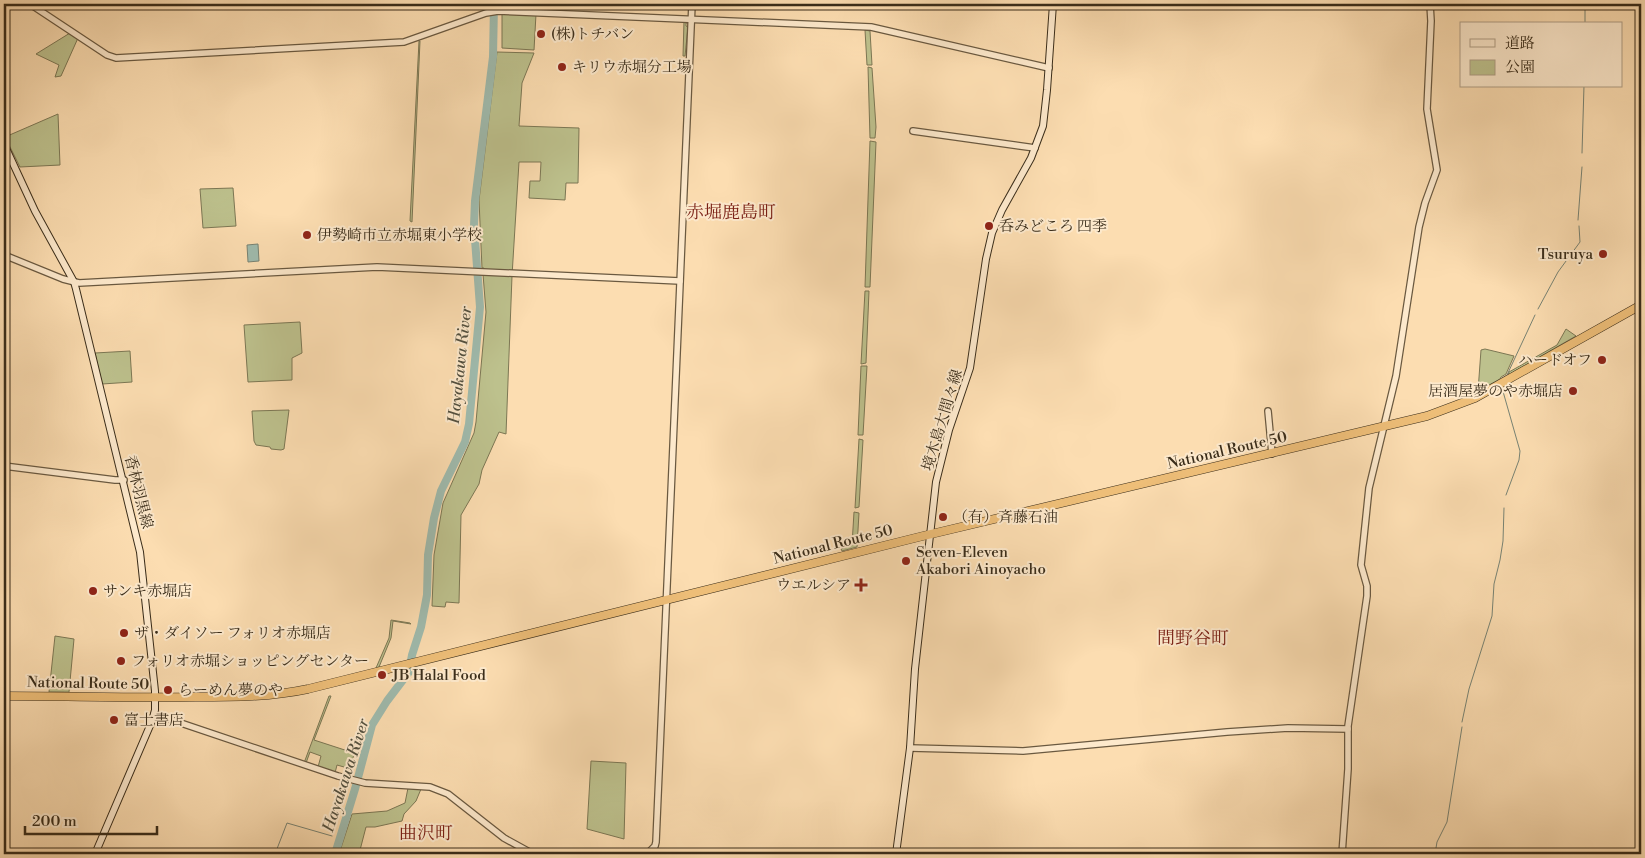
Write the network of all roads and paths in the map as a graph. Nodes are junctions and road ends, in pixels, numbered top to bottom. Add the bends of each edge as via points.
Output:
1 (30, 4) edge
2 (692, 4) edge
3 (1053, 4) edge
4 (1430, 4) edge
5 (691, 19) junction
6 (1049, 68) junction
7 (913, 131) dead end
8 (4, 144) edge
9 (1035, 148) junction
10 (4, 255) edge
11 (680, 281) junction
12 (74, 282) junction
13 (1641, 305) edge
14 (1268, 411) dead end
15 (1383, 427) junction
16 (1272, 454) junction
17 (4, 466) edge
18 (124, 480) junction
19 (929, 534) junction
20 (666, 600) junction
21 (4, 696) edge
22 (155, 698) junction
23 (154, 714) junction
24 (1348, 729) junction
25 (910, 748) junction
26 (95, 854) edge
27 (533, 854) edge
28 (647, 854) edge
29 (896, 854) edge
30 (1342, 854) edge

1 - 5 street via 107,55 120,58 404,42 498,11
2 - 5 street
3 - 6 main road, 境木島大間々線
4 - 15 street via 1427,108 1437,170 1419,228 1396,376
5 - 6 street via 871,27
5 - 11 street
6 - 9 main road, 境木島大間々線 via 1046,108
7 - 9 street
8 - 12 main road, 香林羽黒線
9 - 19 main road, 境木島大間々線 via 990,240 970,368 937,474
10 - 12 street
11 - 12 street via 377,267
11 - 20 street
12 - 18 main road, 香林羽黒線
13 - 15 highway, National Route 50 via 1474,398 1433,415
14 - 16 street
15 - 16 highway, National Route 50
15 - 24 street via 1368,495 1362,565 1367,586 1366,612
16 - 19 highway, National Route 50
17 - 18 street
18 - 22 main road, 香林羽黒線 via 141,561
19 - 20 highway, National Route 50
19 - 25 main road, 境木島大間々線
20 - 22 highway, National Route 50 via 304,690 266,696
20 - 28 street via 656,842
21 - 22 highway, National Route 50
22 - 23 main road, 香林羽黒線
23 - 26 main road, 香林羽黒線
23 - 27 street via 352,780 437,789 504,838
24 - 25 street via 1291,728 1023,751
24 - 30 street
25 - 29 main road, 境木島大間々線

